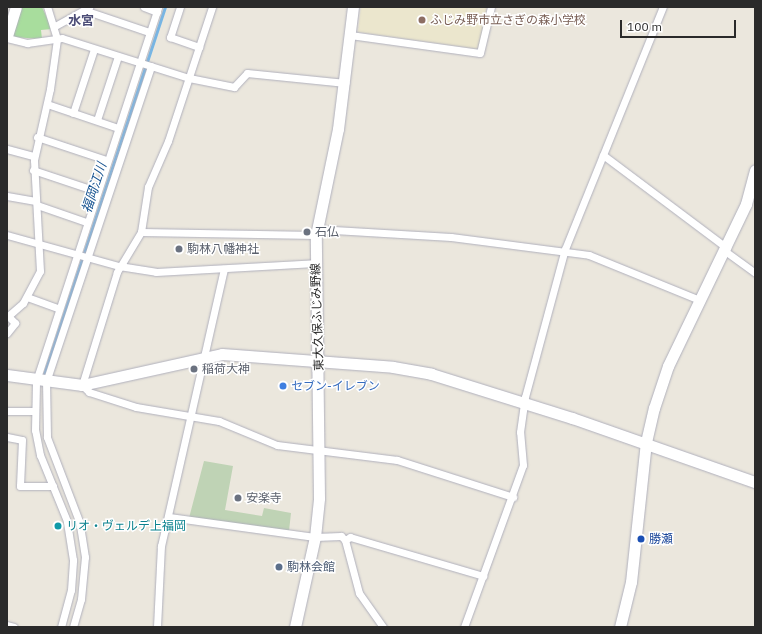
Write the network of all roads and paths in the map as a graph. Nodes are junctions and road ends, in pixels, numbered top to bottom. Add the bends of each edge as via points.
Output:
1 (16, 7) edge
2 (47, 7) edge
3 (144, 7) edge
4 (180, 7) edge
5 (212, 7) edge
6 (353, 7) edge
7 (491, 7) edge
8 (663, 7) edge
9 (86, 9) edge
10 (158, 9) edge
11 (55, 26) junction
12 (149, 32) junction
13 (350, 35) junction
14 (7, 37) edge
15 (57, 39) junction
16 (199, 47) junction
17 (94, 49) junction
18 (118, 56) junction
19 (146, 64) junction
20 (189, 78) junction
21 (345, 83) junction
22 (47, 104) junction
23 (73, 113) junction
24 (97, 120) junction
25 (118, 128) junction
26 (37, 137) junction
27 (7, 149) edge
28 (603, 155) junction
29 (34, 156) junction
30 (106, 160) junction
31 (33, 170) junction
32 (755, 170) edge
33 (96, 191) junction
34 (7, 196) edge
35 (36, 203) junction
36 (86, 222) junction
37 (141, 232) junction
38 (316, 232) junction
39 (7, 235) edge
40 (39, 241) junction
41 (726, 249) junction
42 (76, 253) junction
43 (564, 254) junction
44 (86, 256) junction
45 (315, 263) junction
46 (120, 266) junction
47 (224, 269) junction
48 (755, 273) edge
49 (27, 296) junction
50 (700, 300) junction
51 (58, 308) junction
52 (7, 316) edge
53 (7, 333) edge
54 (206, 355) junction
55 (318, 361) junction
56 (7, 375) edge
57 (41, 381) junction
58 (82, 385) junction
59 (525, 403) junction
60 (7, 411) edge
61 (34, 411) junction
62 (191, 418) junction
63 (7, 437) edge
64 (646, 442) junction
65 (321, 453) junction
66 (755, 482) edge
67 (53, 486) junction
68 (513, 496) junction
69 (168, 517) junction
70 (315, 536) junction
71 (345, 540) junction
72 (483, 576) junction
73 (7, 625) edge
74 (14, 627) edge
75 (61, 627) edge
76 (73, 627) edge
77 (157, 627) edge
78 (295, 627) edge
79 (383, 627) edge
80 (464, 627) edge
81 (620, 627) edge

1 - 14 street
2 - 11 street
3 - 10 street
4 - 16 street via 170,37
5 - 16 street
6 - 13 street, 東大久保ふじみ野線
7 - 13 street via 480,53
8 - 28 street
9 - 11 street
9 - 12 street
10 - 12 street
11 - 15 street
12 - 19 street
13 - 21 street, 東大久保ふじみ野線
14 - 15 street via 27,43
15 - 17 street
15 - 22 street
16 - 20 street
17 - 18 street
17 - 23 street
18 - 19 street
18 - 24 street
19 - 20 street
19 - 25 street
19 - 44 street
20 - 21 street via 234,87 247,73
20 - 37 street via 148,187
21 - 38 street, 東大久保ふじみ野線
22 - 23 street
22 - 26 street
23 - 24 street
24 - 25 street
25 - 30 street
26 - 29 street
26 - 30 street
27 - 29 street
28 - 41 street
28 - 43 street
29 - 31 street
30 - 33 street
31 - 33 street
31 - 35 street
32 - 41 street via 746,204
33 - 36 street
34 - 35 street
35 - 36 street
35 - 40 street
36 - 42 street
37 - 38 street
37 - 46 street
38 - 43 street via 451,237
38 - 45 street, 東大久保ふじみ野線
39 - 40 street
40 - 42 street
40 - 49 street via 40,271
41 - 48 street
41 - 50 street
42 - 44 street
42 - 51 street
43 - 50 street via 597,256
43 - 59 street
44 - 46 street
44 - 57 street
45 - 47 street
45 - 55 street, 東大久保ふじみ野線
46 - 47 street via 156,272
46 - 58 street
47 - 54 street
49 - 51 street
49 - 52 street
50 - 64 street via 662,381
51 - 57 street
52 - 53 street via 15,323
54 - 55 street
54 - 58 street
54 - 62 street
55 - 59 street via 413,370
55 - 65 street, 東大久保ふじみ野線
56 - 57 street
57 - 58 street
57 - 61 street
57 - 76 street via 47,437 79,521 85,557 81,599
58 - 62 street via 89,392 130,405
59 - 64 street
59 - 68 street via 520,432 523,465
60 - 61 street
61 - 67 street via 40,455
62 - 65 street via 219,421 276,446
62 - 69 street
63 - 67 street via 22,440 20,486
64 - 66 street
64 - 81 street via 632,575
65 - 68 street via 397,460
65 - 70 street, 東大久保ふじみ野線
67 - 75 street via 68,521 73,560 71,590
68 - 72 street
69 - 70 street
69 - 77 street via 160,558
70 - 71 street via 341,536
70 - 78 street, 東大久保ふじみ野線
71 - 72 street via 350,537
71 - 79 street via 359,593
72 - 80 street
73 - 74 street

